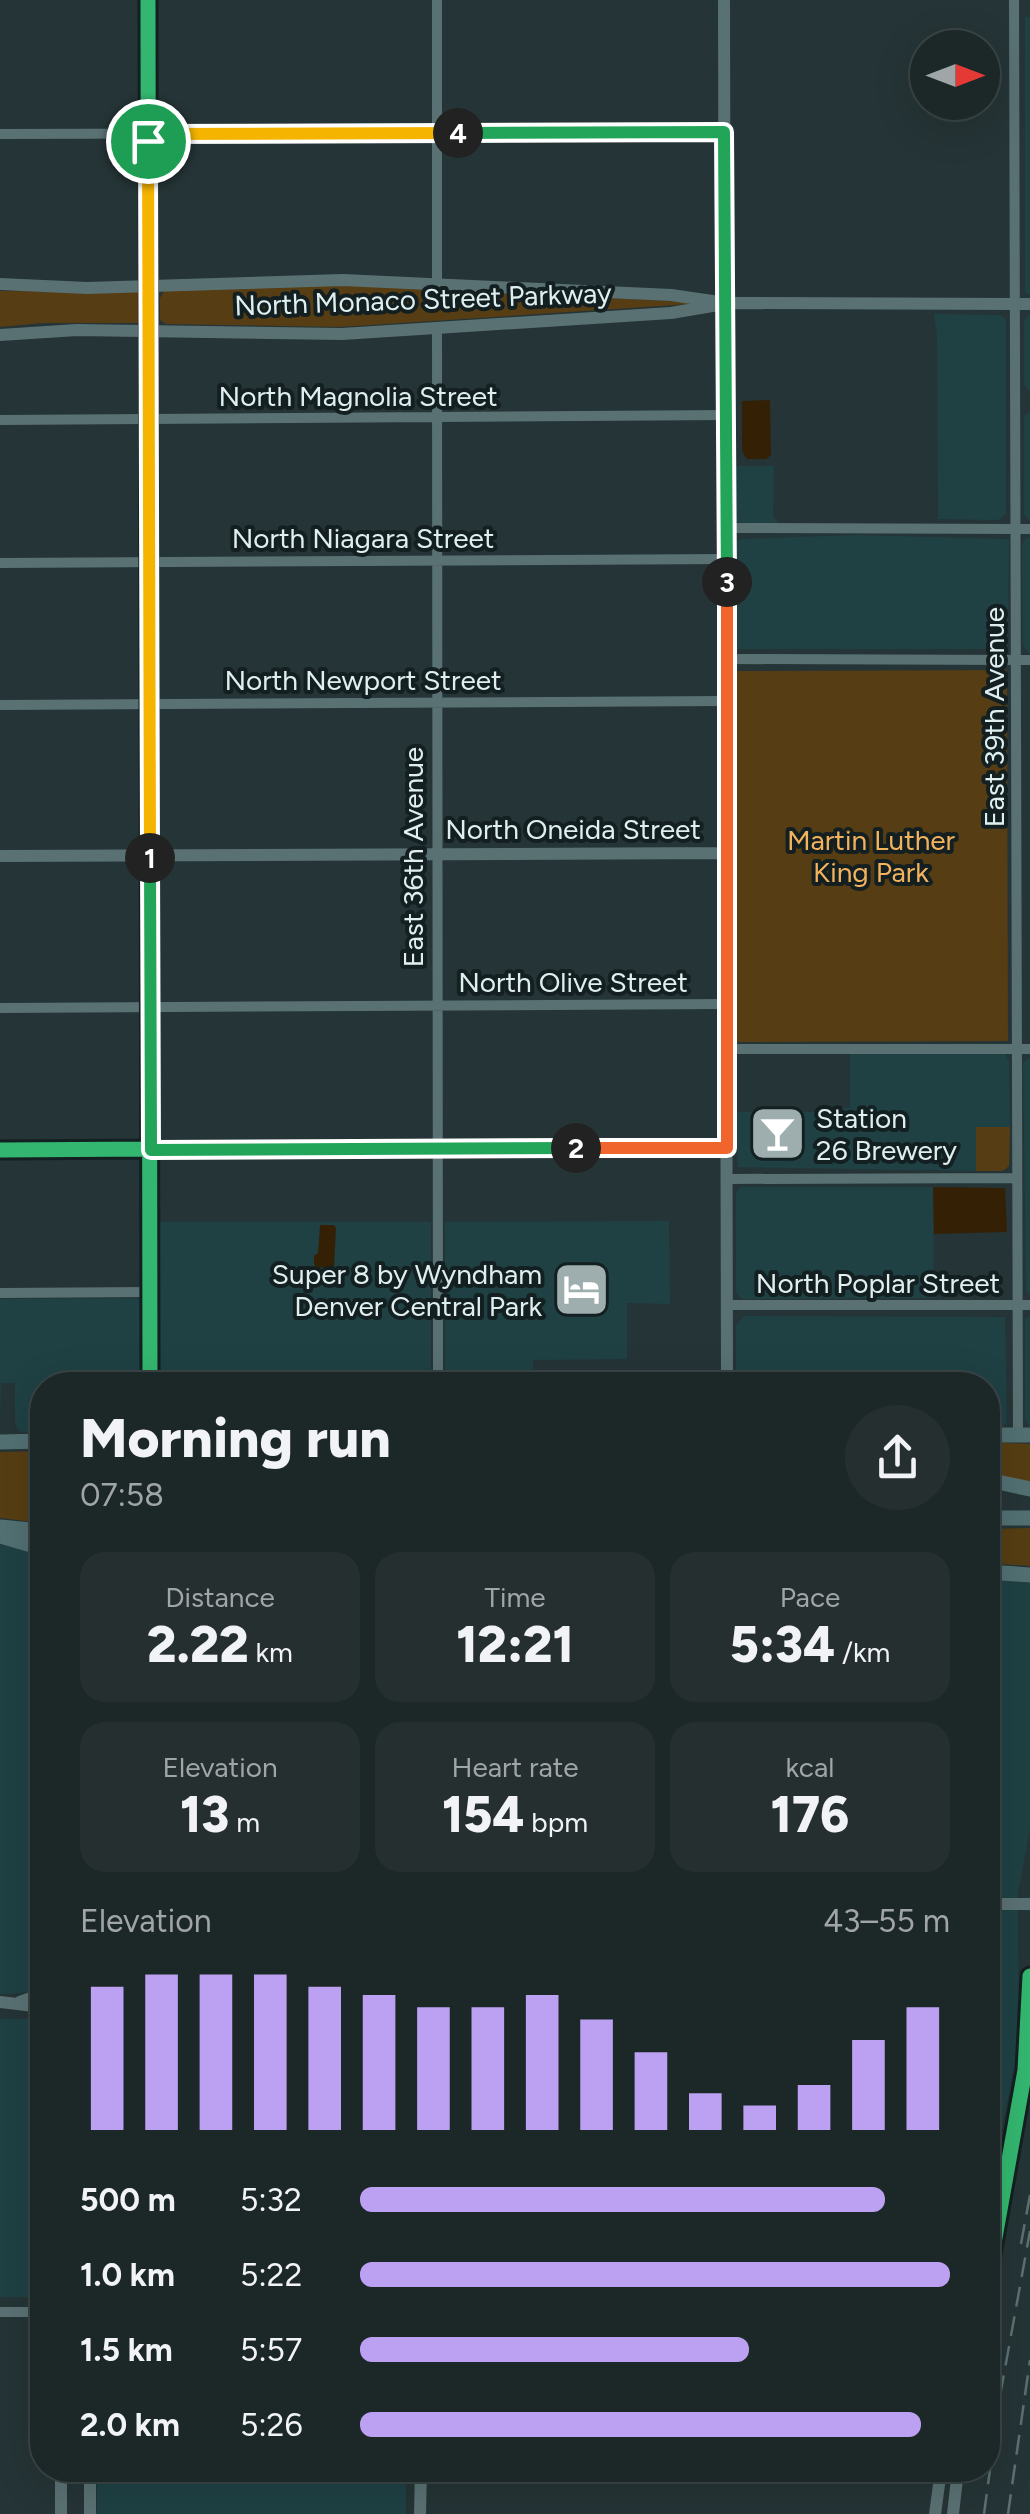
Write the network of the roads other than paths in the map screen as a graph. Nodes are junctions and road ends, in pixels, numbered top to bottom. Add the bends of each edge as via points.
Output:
1 (148, 0) edge
2 (437, 0) edge
3 (724, 0) edge
4 (1014, 0) edge
5 (724, 132) junction
6 (437, 133) junction
7 (0, 134) edge
8 (148, 134) junction
9 (437, 283) junction
10 (0, 284) edge
11 (148, 285) junction
12 (726, 303) junction
13 (1023, 304) edge
14 (437, 329) junction
15 (148, 332) junction
16 (0, 335) edge
17 (1017, 401) junction
18 (1030, 402) edge
19 (722, 415) junction
20 (437, 418) junction
21 (0, 420) edge
22 (149, 420) junction
23 (727, 528) junction
24 (1016, 529) junction
25 (1030, 529) edge
26 (727, 559) junction
27 (437, 561) junction
28 (149, 562) junction
29 (0, 563) edge
30 (726, 659) junction
31 (1016, 660) junction
32 (1030, 660) edge
33 (726, 701) junction
34 (437, 702) junction
35 (150, 704) junction
36 (0, 705) edge
37 (726, 853) junction
38 (438, 854) junction
39 (0, 856) edge
40 (150, 856) junction
41 (1016, 914) junction
42 (1030, 914) edge
43 (726, 1004) junction
44 (438, 1005) junction
45 (151, 1007) junction
46 (0, 1008) edge
47 (726, 1049) junction
48 (1016, 1049) junction
49 (1030, 1049) edge
50 (438, 1148) junction
51 (727, 1148) junction
52 (0, 1150) edge
53 (151, 1150) junction
54 (1016, 1178) junction
55 (727, 1180) junction
56 (150, 1292) junction
57 (0, 1293) edge
58 (1017, 1305) junction
59 (1030, 1305) edge
60 (727, 1306) junction
61 (150, 1372) edge
62 (438, 1372) edge
63 (727, 1372) edge
64 (1024, 1435) edge
65 (0, 1442) edge
66 (30, 1442) edge
67 (1000, 1483) edge
68 (1030, 1490) edge
69 (1000, 1518) edge
70 (1030, 1518) edge
71 (0, 1527) edge
72 (30, 1530) edge
73 (0, 1536) edge
74 (30, 1545) edge
75 (1000, 1573) edge
76 (1026, 1576) edge
77 (1000, 1904) edge
78 (1030, 1904) edge
79 (1030, 1976) edge
80 (30, 1998) edge
81 (0, 2002) edge
82 (20, 2002) junction
83 (30, 2004) edge
84 (1000, 2212) edge
85 (0, 2312) edge
86 (30, 2312) edge
87 (62, 2482) edge
88 (90, 2482) edge
89 (420, 2482) edge
90 (939, 2482) edge
91 (956, 2482) edge
92 (61, 2514) edge
93 (90, 2514) edge
94 (420, 2514) edge
95 (935, 2514) edge
96 (952, 2514) edge

1 - 8 street
2 - 6 street
3 - 5 street
4 - 13 street, East 39th Avenue
5 - 6 street
5 - 12 street
6 - 8 street
6 - 9 street
7 - 8 street
8 - 11 street
9 - 11 street, North Monaco Street Parkway
9 - 12 street, North Monaco Street Parkway
10 - 11 street, North Monaco Street Parkway
11 - 15 street
12 - 13 street, North Monaco Street Parkway
12 - 14 street, North Monaco Street Parkway via 671,313
12 - 19 street
13 - 17 street, East 39th Avenue
14 - 15 street, North Monaco Street Parkway
14 - 20 street, East 36th Avenue
15 - 16 street, North Monaco Street Parkway
15 - 22 street
17 - 18 street
17 - 24 street, East 39th Avenue
19 - 20 street, North Magnolia Street
19 - 23 street
20 - 22 street, North Magnolia Street
20 - 27 street, East 36th Avenue
21 - 22 street, North Magnolia Street
22 - 28 street
23 - 24 street
23 - 26 street
24 - 25 street
24 - 31 street, East 39th Avenue
26 - 27 street, North Niagara Street
26 - 30 street
27 - 28 street, North Niagara Street
27 - 34 street, East 36th Avenue
28 - 29 street, North Niagara Street
28 - 35 street
30 - 31 street
30 - 33 street
31 - 32 street
31 - 41 street, East 39th Avenue
33 - 34 street, North Newport Street
33 - 37 street
34 - 35 street, North Newport Street
34 - 38 street, East 36th Avenue
35 - 36 street, North Newport Street
35 - 40 street
37 - 38 street, North Oneida Street
37 - 43 street
38 - 40 street, North Oneida Street
38 - 44 street, East 36th Avenue
39 - 40 street, North Oneida Street
40 - 45 street
41 - 42 street
41 - 48 street, East 39th Avenue
43 - 44 street, North Olive Street
43 - 47 street
44 - 45 street, North Olive Street
44 - 50 street, East 36th Avenue
45 - 46 street, North Olive Street
45 - 53 street
47 - 48 street
47 - 51 street
48 - 49 street
48 - 54 street, East 39th Avenue
50 - 51 street
50 - 53 street
50 - 62 street, East 36th Avenue
51 - 55 street
52 - 53 street
53 - 56 street
54 - 55 street
54 - 58 street, East 39th Avenue
55 - 60 street
56 - 57 street
56 - 61 street
58 - 59 street, North Poplar Street
58 - 60 street, North Poplar Street
58 - 64 street, East 39th Avenue
60 - 63 street
65 - 66 main road
67 - 68 main road
69 - 70 main road
71 - 72 main road
73 - 74 main road
75 - 76 main road
77 - 78 street
79 - 84 street via 1026,2070
80 - 82 street
81 - 82 street
82 - 83 street
85 - 86 street
87 - 92 street
88 - 93 street
89 - 94 street
90 - 95 street
91 - 96 street

